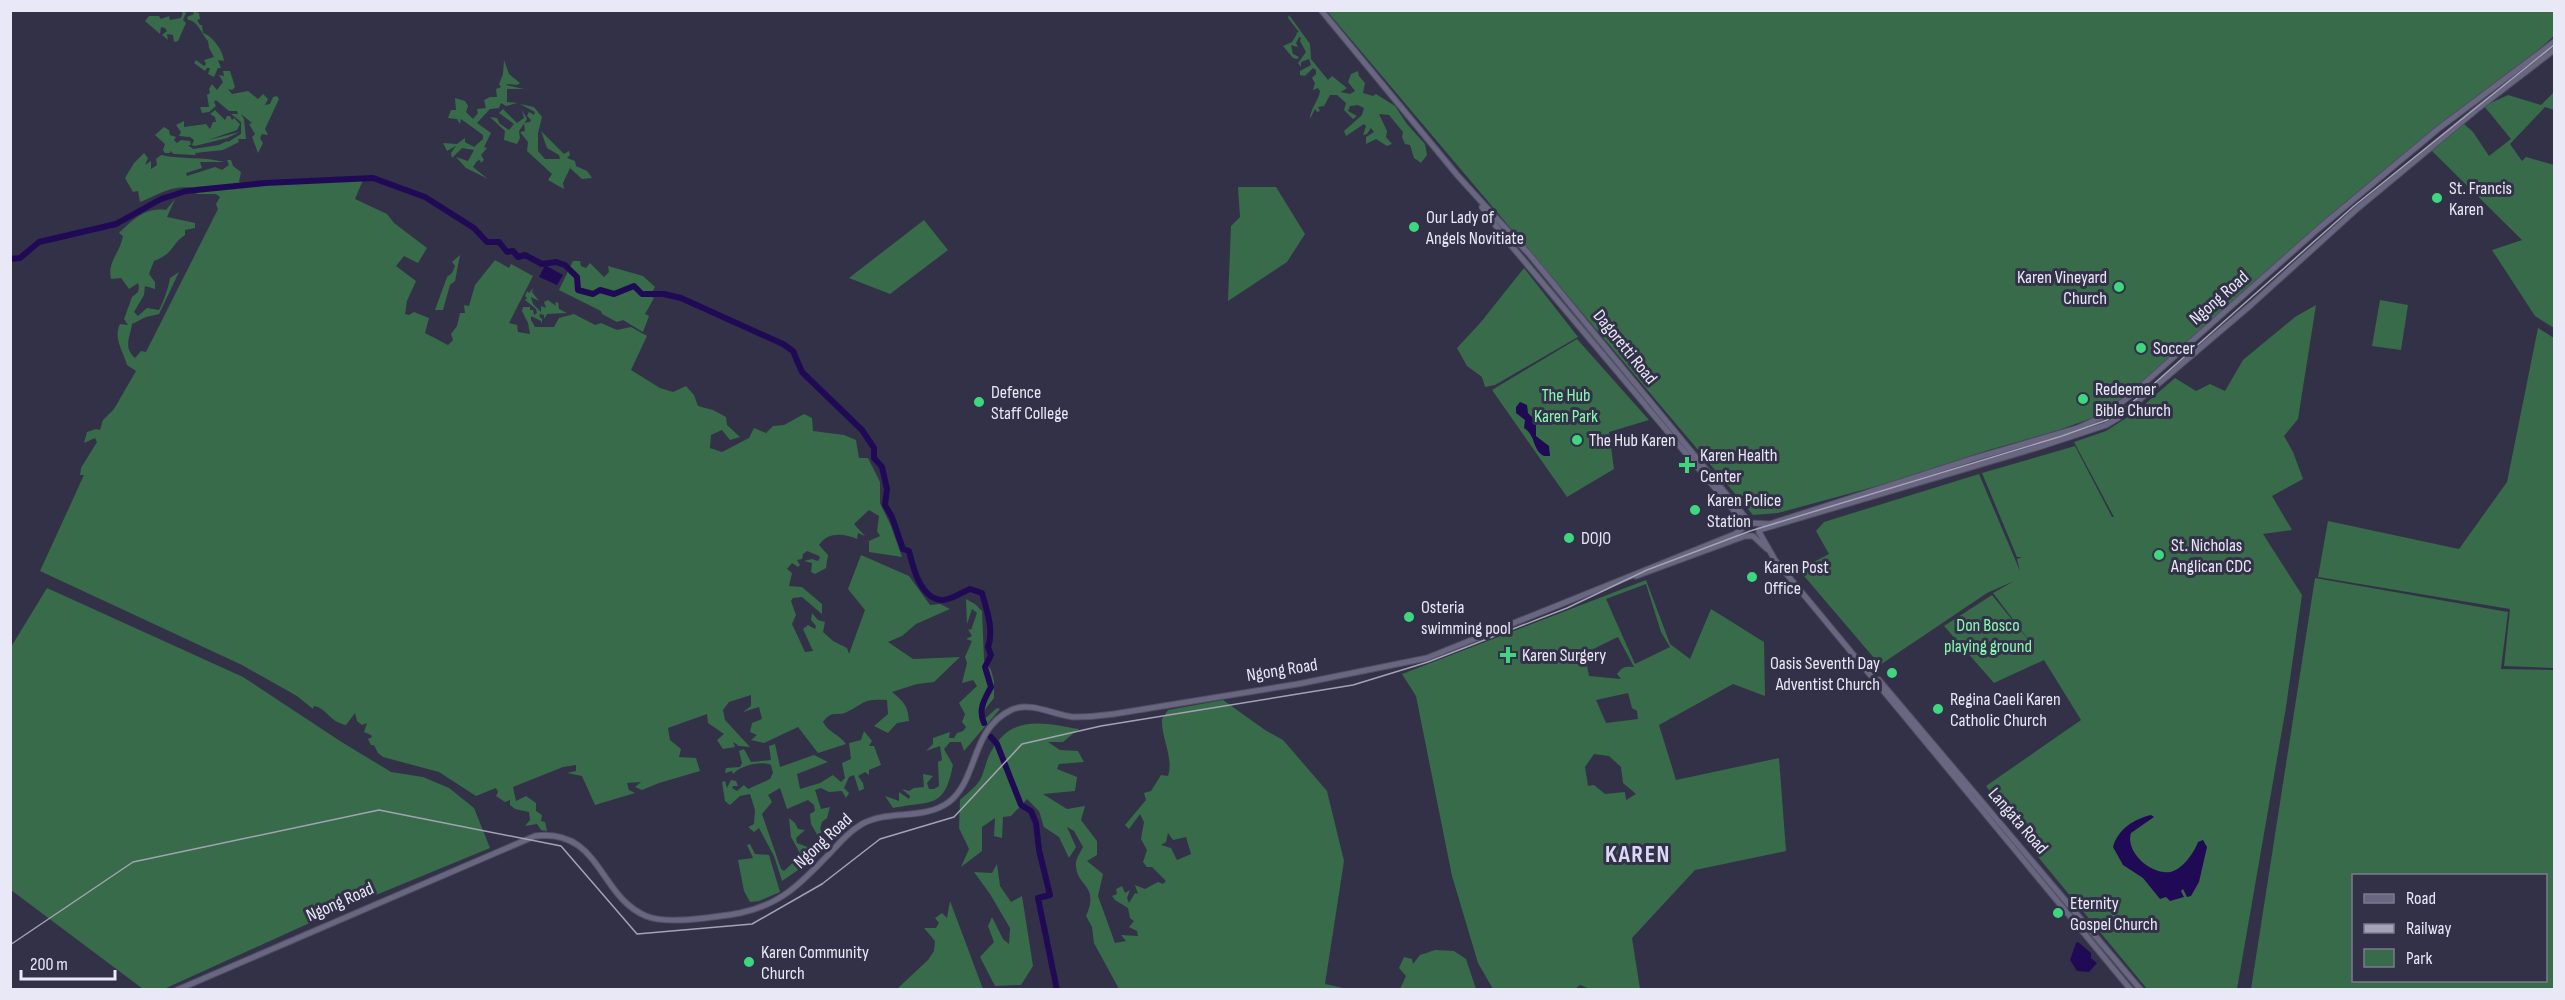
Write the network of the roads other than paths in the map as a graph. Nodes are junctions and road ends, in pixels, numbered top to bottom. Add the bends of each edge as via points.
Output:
1 (1321, 10) edge
2 (2554, 42) edge
3 (2554, 50) edge
4 (2419, 145) junction
5 (2426, 151) junction
6 (1473, 193) junction
7 (1514, 236) junction
8 (1507, 241) junction
9 (2158, 371) junction
10 (2167, 378) junction
11 (2140, 387) junction
12 (2148, 394) junction
13 (1748, 525) junction
14 (1759, 529) junction
15 (1751, 536) junction
16 (1767, 549) junction
17 (1672, 561) junction
18 (1871, 674) junction
19 (2105, 946) junction
20 (2099, 951) junction
21 (177, 990) edge
22 (2131, 990) edge
23 (2141, 990) edge

1 - 6 main road, Dagoretti Road
2 - 4 main road, Ngong Road
3 - 5 main road, Ngong Road
4 - 5 main road
4 - 9 main road, Ngong Road
5 - 10 main road, Ngong Road
6 - 7 main road, Dagoretti Road
6 - 8 main road, Dagoretti Road
7 - 8 main road via 1508,235
7 - 13 main road, Dagoretti Road
8 - 13 main road, Dagoretti Road
9 - 10 main road via 2159,378
9 - 11 main road, Ngong Road
10 - 12 main road, Ngong Road
11 - 12 main road via 2149,387
11 - 14 main road, Ngong Road via 2104,416 2078,428
12 - 14 main road, Ngong Road via 2106,425
13 - 14 main road
13 - 15 main road
13 - 17 main road, Ngong Road
14 - 15 main road, Ngong Road
14 - 16 main road
15 - 16 main road
15 - 17 main road, Ngong Road
16 - 18 main road, Langata Road
17 - 21 main road, Ngong Road via 1420,660 1114,714 1073,717 1034,708 1012,710 988,728 964,783 949,802 930,811 861,824 797,887 759,908 706,917 652,918 627,903 581,847 558,836 535,836
18 - 19 main road, Langata Road
18 - 20 main road, Langata Road
19 - 20 main road
19 - 23 main road, Langata Road
20 - 22 main road, Langata Road

